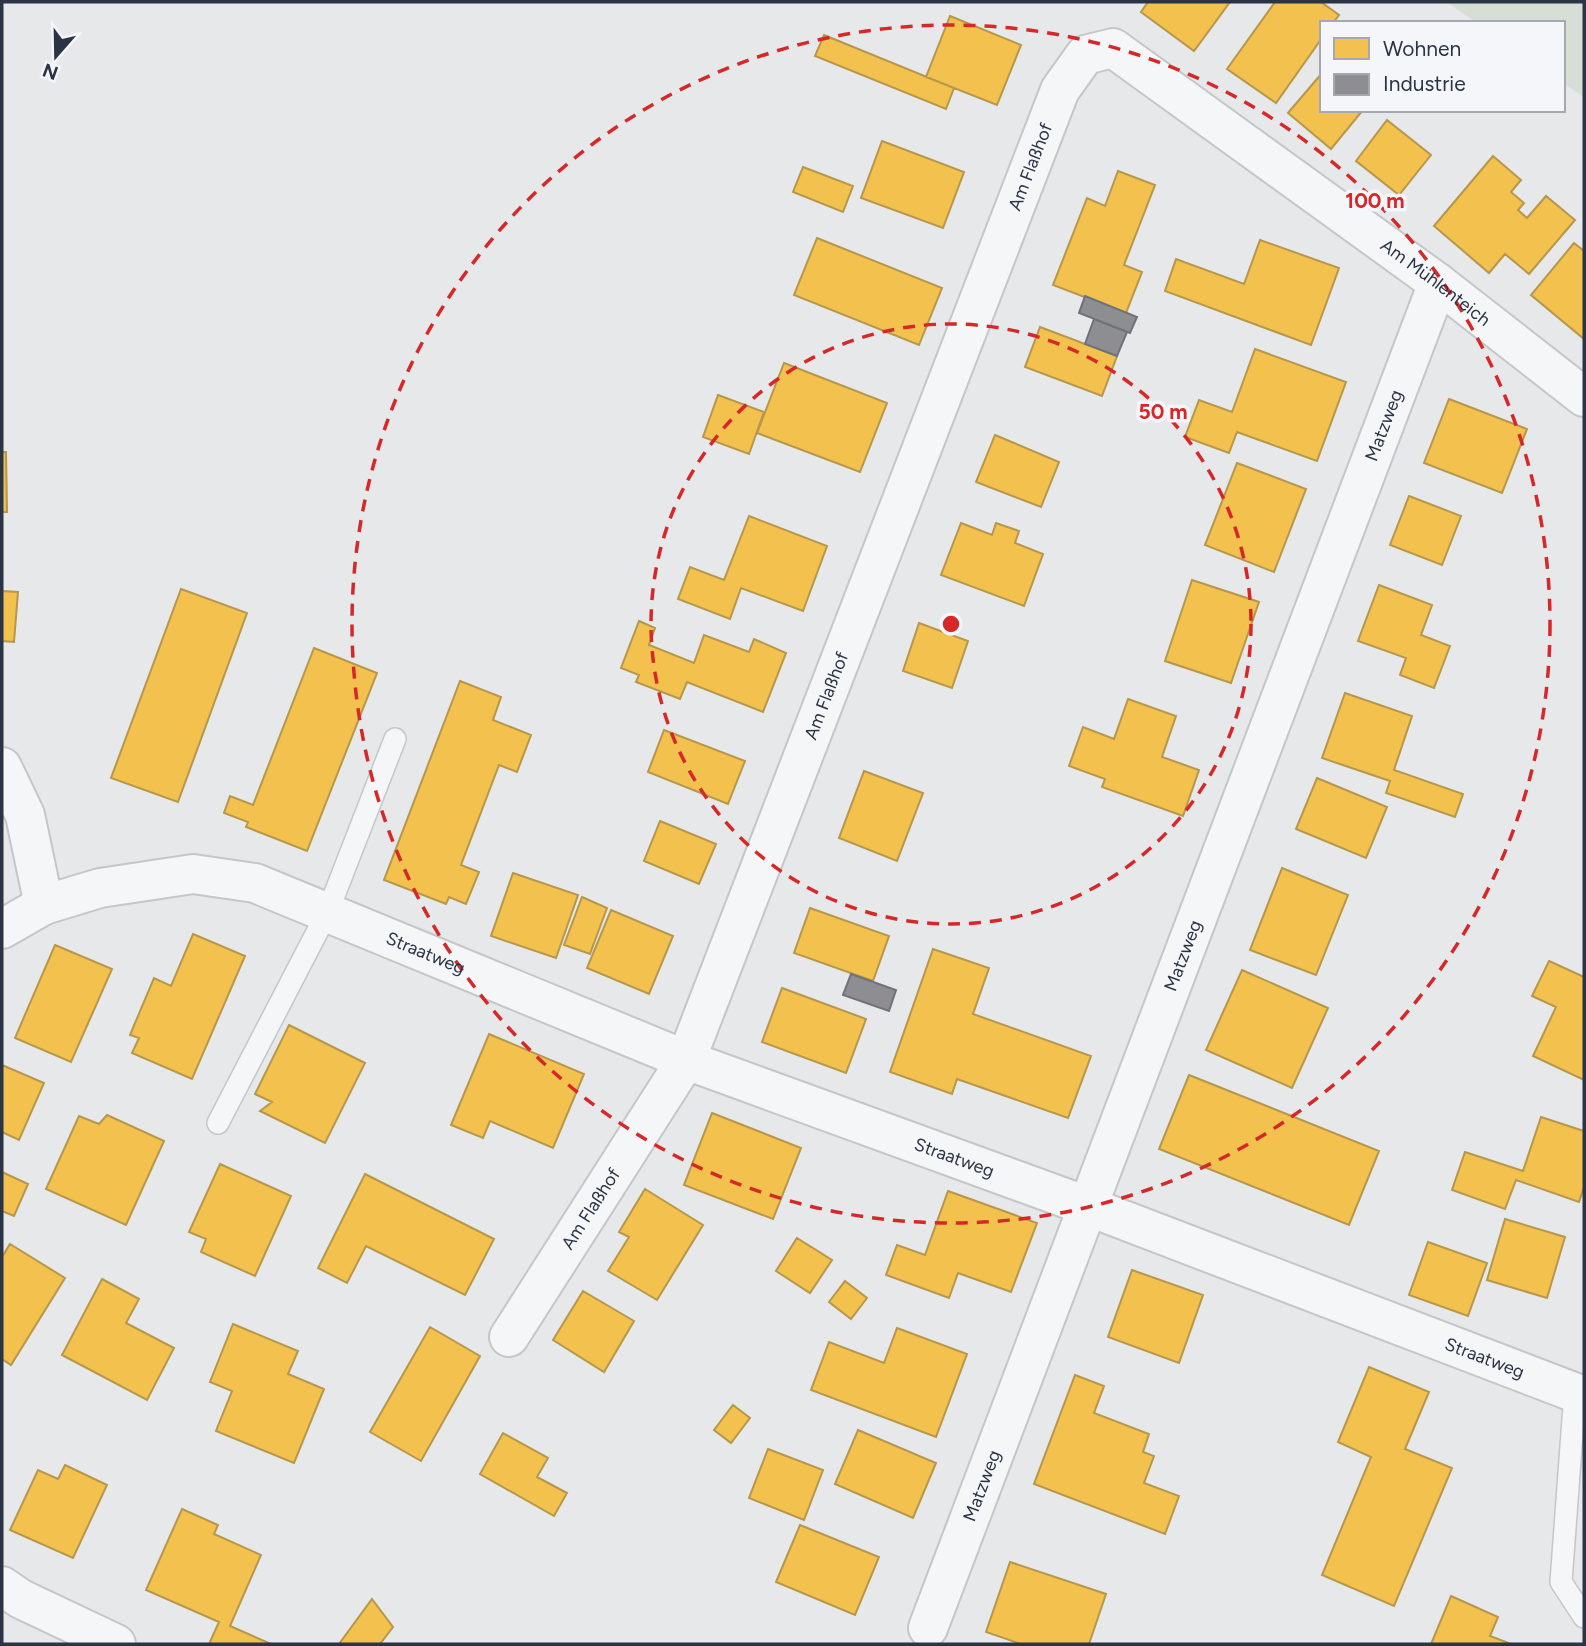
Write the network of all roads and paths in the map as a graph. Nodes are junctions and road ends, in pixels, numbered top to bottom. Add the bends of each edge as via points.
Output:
1 (1113, 48) joint
2 (1438, 283) junction
3 (1584, 397) edge
4 (395, 739) dead end
5 (2, 767) edge
6 (44, 905) junction
7 (328, 912) junction
8 (2, 929) edge
9 (686, 1060) junction
10 (218, 1123) dead end
11 (1087, 1206) junction
12 (509, 1337) dead end
13 (1579, 1394) edge
14 (2, 1586) edge
15 (1584, 1617) edge
16 (928, 1628) dead end
17 (116, 1644) edge

1 - 2 street, Am Mühlenteich
1 - 9 street, Am Flaßhof via 1085,55 1060,90
2 - 3 street, Am Mühlenteich
2 - 11 street, Matzweg
4 - 7 lane
5 - 6 street via 25,815
6 - 7 street, Straatweg via 100,888 193,874 255,883
6 - 8 street, Straatweg
7 - 9 street, Straatweg
7 - 10 lane
9 - 11 street, Straatweg
9 - 12 street, Am Flaßhof
11 - 13 street, Straatweg
11 - 16 street, Matzweg
13 - 15 lane via 1561,1582
14 - 17 street

